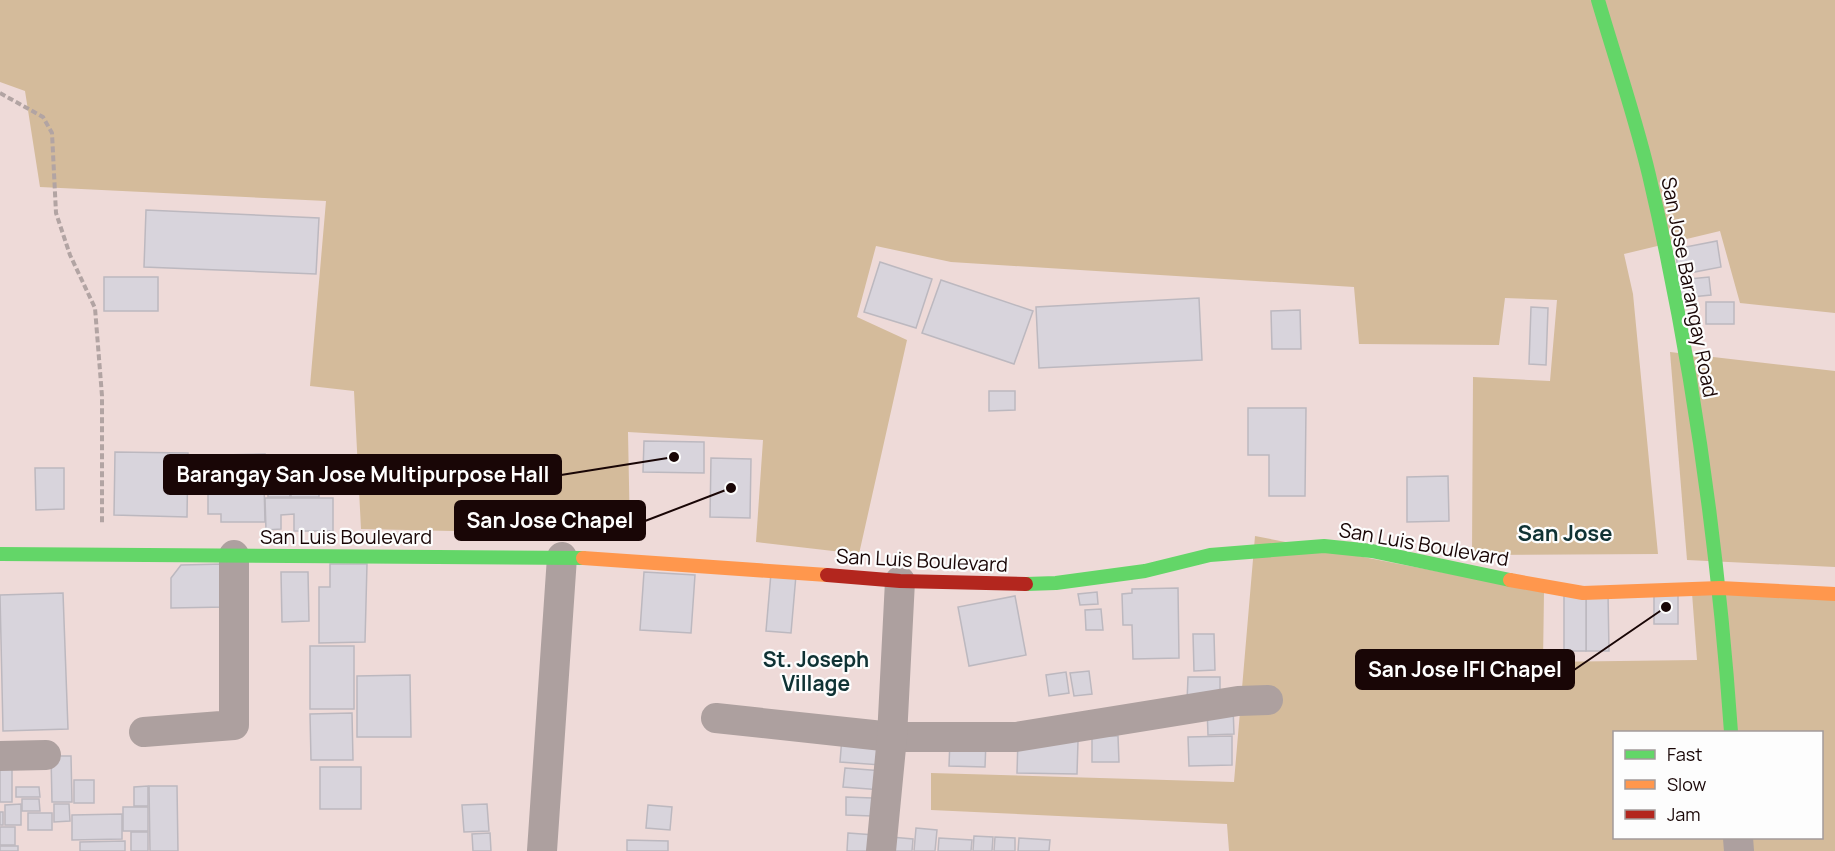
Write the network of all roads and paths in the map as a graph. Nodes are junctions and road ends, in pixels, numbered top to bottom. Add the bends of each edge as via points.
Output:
1 (1598, 0) edge
2 (0, 93) edge
3 (0, 554) edge
4 (234, 555) junction
5 (101, 556) junction
6 (562, 557) junction
7 (900, 581) junction
8 (1720, 588) junction
9 (1835, 594) edge
10 (1268, 700) dead end
11 (716, 718) dead end
12 (1731, 731) edge
13 (144, 732) dead end
14 (892, 737) junction
15 (46, 755) dead end
16 (0, 756) edge
17 (542, 851) edge
18 (881, 851) edge

1 - 8 street, San Jose Barangay Road via 1648,173 1686,356
2 - 5 path via 43,117 52,133 56,213 95,309 102,396
3 - 5 street, San Luis Boulevard
4 - 5 street, San Luis Boulevard
4 - 6 street, San Luis Boulevard
4 - 13 street via 234,725
6 - 7 street, San Luis Boulevard
6 - 17 street
7 - 8 street, San Luis Boulevard via 1056,584 1145,571 1210,555 1324,546 1372,550 1439,567 1583,593
7 - 14 street
8 - 9 street, San Luis Boulevard
8 - 12 street, San Jose Barangay Road
10 - 14 street via 1238,701 1016,737
11 - 14 street
14 - 18 street
15 - 16 street

